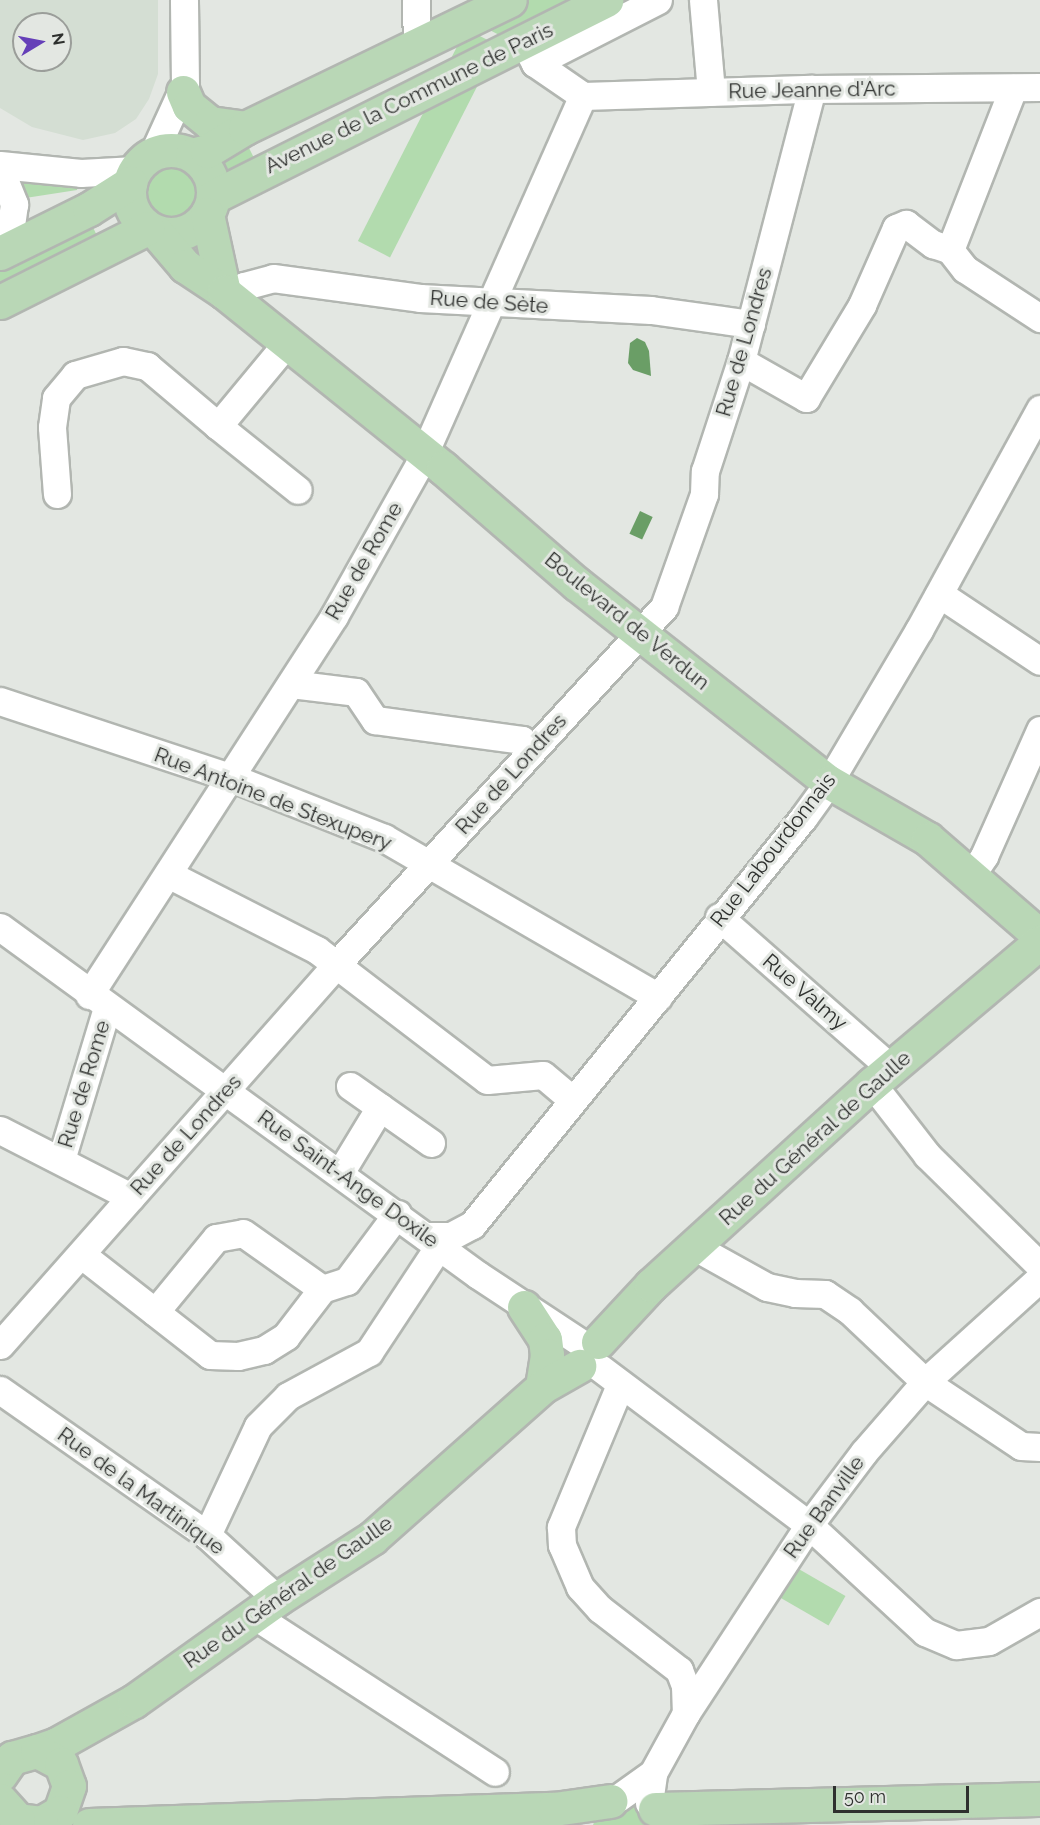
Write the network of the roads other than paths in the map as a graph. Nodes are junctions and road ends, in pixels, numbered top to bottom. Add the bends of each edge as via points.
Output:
1 (184, 0) edge
2 (416, 0) edge
3 (510, 0) edge
4 (606, 0) edge
5 (658, 0) edge
6 (703, 0) edge
7 (417, 46) junction
8 (529, 52) junction
9 (1040, 87) edge
10 (1013, 88) junction
11 (812, 89) junction
12 (183, 92) junction
13 (711, 92) junction
14 (583, 96) junction
15 (245, 129) junction
16 (158, 163) junction
17 (0, 167) edge
18 (210, 206) junction
19 (152, 230) junction
20 (0, 250) edge
21 (950, 250) junction
22 (229, 296) junction
23 (0, 302) edge
24 (492, 304) junction
25 (1040, 318) edge
26 (751, 324) junction
27 (287, 343) junction
28 (741, 361) junction
29 (1040, 409) edge
30 (218, 426) junction
31 (424, 453) junction
32 (298, 490) dead end
33 (57, 494) dead end
34 (938, 596) junction
35 (640, 633) junction
36 (1040, 662) edge
37 (291, 684) junction
38 (0, 701) edge
39 (1040, 729) edge
40 (531, 751) junction
41 (230, 777) junction
42 (829, 782) junction
43 (427, 866) junction
44 (168, 874) junction
45 (972, 874) junction
46 (719, 917) junction
47 (0, 927) edge
48 (1040, 936) edge
49 (1040, 942) edge
50 (336, 965) junction
51 (658, 997) junction
52 (98, 1001) junction
53 (882, 1076) junction
54 (351, 1086) dead end
55 (227, 1089) junction
56 (573, 1100) junction
57 (380, 1107) junction
58 (0, 1130) edge
59 (431, 1143) dead end
60 (61, 1160) junction
61 (340, 1173) junction
62 (131, 1197) junction
63 (397, 1214) junction
64 (472, 1225) junction
65 (432, 1241) junction
66 (695, 1247) junction
67 (82, 1255) junction
68 (1040, 1266) edge
69 (477, 1275) junction
70 (1040, 1278) edge
71 (322, 1289) junction
72 (524, 1307) junction
73 (155, 1312) junction
74 (0, 1345) edge
75 (596, 1361) junction
76 (925, 1382) junction
77 (542, 1387) junction
78 (0, 1390) edge
79 (1040, 1447) edge
80 (809, 1525) junction
81 (207, 1535) junction
82 (266, 1608) junction
83 (1040, 1612) edge
84 (134, 1701) junction
85 (686, 1713) junction
86 (37, 1751) junction
87 (495, 1772) dead end
88 (0, 1775) edge
89 (69, 1781) junction
90 (1040, 1799) edge
91 (645, 1808) edge
92 (554, 1809) junction
93 (6, 1815) edge
94 (52, 1818) junction
95 (114, 1824) edge
96 (586, 1825) edge

1 - 12 street
2 - 7 street
3 - 7 main road, Avenue de la Commune de Paris
4 - 8 main road, Avenue de la Commune de Paris
5 - 8 street
6 - 13 street
7 - 15 main road, Avenue de la Commune de Paris
8 - 14 street
8 - 18 main road, Avenue de la Commune de Paris
9 - 10 street, Rue Jeanne d'Arc
10 - 11 street, Rue Jeanne d'Arc
10 - 21 street
11 - 13 street, Rue Jeanne d'Arc
11 - 26 street, Rue de Londres
12 - 15 main road via 189,106 210,123
12 - 16 street
13 - 14 street, Rue Jeanne d'Arc
14 - 24 street, Rue de Rome
15 - 16 main road, Avenue de la Commune de Paris via 207,151
16 - 17 street via 81,174
16 - 18 main road via 212,180
16 - 19 main road via 133,207
16 - 20 main road, Avenue de la Commune de Paris via 88,208
17 - 20 street via 14,204 11,226
18 - 19 main road via 185,232
18 - 22 main road
19 - 22 main road, Boulevard de Verdun via 185,266
19 - 23 main road
21 - 25 street via 965,269
21 - 28 street via 906,224 896,228 862,305 806,398
22 - 24 street, Rue de Sète via 244,286 273,278
22 - 27 main road, Boulevard de Verdun
24 - 26 street, Rue de Sète via 651,310
24 - 31 street, Rue de Rome
26 - 28 street, Rue de Londres
27 - 30 street
27 - 31 main road, Boulevard de Verdun
28 - 35 street, Rue de Londres via 705,471 704,494 672,588 664,607
29 - 34 street, Rue Labourdonnais
30 - 32 street
30 - 33 street via 147,366 123,362 75,375 56,398 52,427
31 - 35 main road, Boulevard de Verdun
31 - 37 street, Rue de Rome via 334,616
34 - 36 street
34 - 42 street, Rue Labourdonnais
35 - 40 street, Rue de Londres
35 - 42 main road, Boulevard de Verdun
37 - 40 street via 356,692 375,720 522,740
37 - 41 street, Rue de Rome
38 - 41 street, Rue Antoine de Stexupery
39 - 45 street via 984,856
40 - 43 street, Rue de Londres
41 - 43 street, Rue Antoine de Stexupery via 384,838
41 - 44 street, Rue de Rome
42 - 45 main road, Boulevard de Verdun via 928,839
42 - 46 street, Rue Labourdonnais
43 - 50 street, Rue de Londres
43 - 51 street, Rue Antoine de Stexupery
44 - 50 street via 317,950
44 - 52 street, Rue de Rome
45 - 48 main road, Boulevard de Verdun
46 - 51 street, Rue Labourdonnais
46 - 53 street, Rue Valmy
47 - 52 street, Rue Saint-Ange Doxile
49 - 53 main road, Rue du Général de Gaulle
50 - 55 street, Rue de Londres
50 - 56 street via 487,1080 543,1075
51 - 56 street, Rue Labourdonnais
52 - 55 street, Rue Saint-Ange Doxile
52 - 60 street, Rue de Rome
53 - 66 main road, Rue du Général de Gaulle
53 - 68 street, Rue Valmy via 927,1155
54 - 57 street
55 - 61 street, Rue Saint-Ange Doxile
55 - 62 street, Rue de Londres
56 - 64 street, Rue Labourdonnais
57 - 59 street
57 - 61 street
58 - 60 street
60 - 62 street
61 - 63 street, Rue Saint-Ange Doxile
62 - 67 street, Rue de Londres
63 - 65 street, Rue Saint-Ange Doxile
63 - 71 street via 347,1281
64 - 65 street
64 - 69 street via 466,1249
65 - 69 street, Rue Saint-Ange Doxile
65 - 81 street via 369,1352 288,1396 258,1426
66 - 75 main road, Rue du Général de Gaulle via 615,1319
66 - 76 street via 767,1287 825,1294 850,1311
67 - 73 street
67 - 74 street, Rue de Londres
69 - 72 street, Rue Saint-Ange Doxile
70 - 76 street, Rue Banville
71 - 73 street via 286,1336 264,1350 238,1356 210,1355
71 - 73 street via 243,1233 216,1238
72 - 75 street, Rue Saint-Ange Doxile via 541,1314
72 - 77 main road via 545,1339
75 - 77 main road, Rue du Général de Gaulle
75 - 80 street, Rue Saint-Ange Doxile
75 - 85 street via 561,1527 562,1545 580,1587 609,1616 679,1670 685,1686
76 - 79 street via 1021,1446
76 - 80 street, Rue Banville via 864,1452
77 - 82 main road, Rue du Général de Gaulle via 372,1538
78 - 81 street, Rue de la Martinique
80 - 83 street, Rue Saint-Ange Doxile via 896,1609 938,1639 956,1645 989,1641
80 - 85 street, Rue Banville
81 - 82 street, Rue de la Martinique
82 - 84 main road, Rue du Général de Gaulle
82 - 87 street, Rue de la Martinique
84 - 86 main road, Rue du Général de Gaulle
84 - 89 main road, Rue du Général de Gaulle via 83,1751
85 - 91 street, Rue Banville
86 - 88 main road, Rue du Général de Gaulle via 12,1758
86 - 89 main road via 50,1755
89 - 94 main road, Rue du Général de Gaulle via 65,1804
89 - 95 main road via 92,1810
90 - 91 main road
91 - 92 main road
92 - 95 main road
92 - 96 main road
93 - 94 main road via 30,1824
94 - 95 main road

